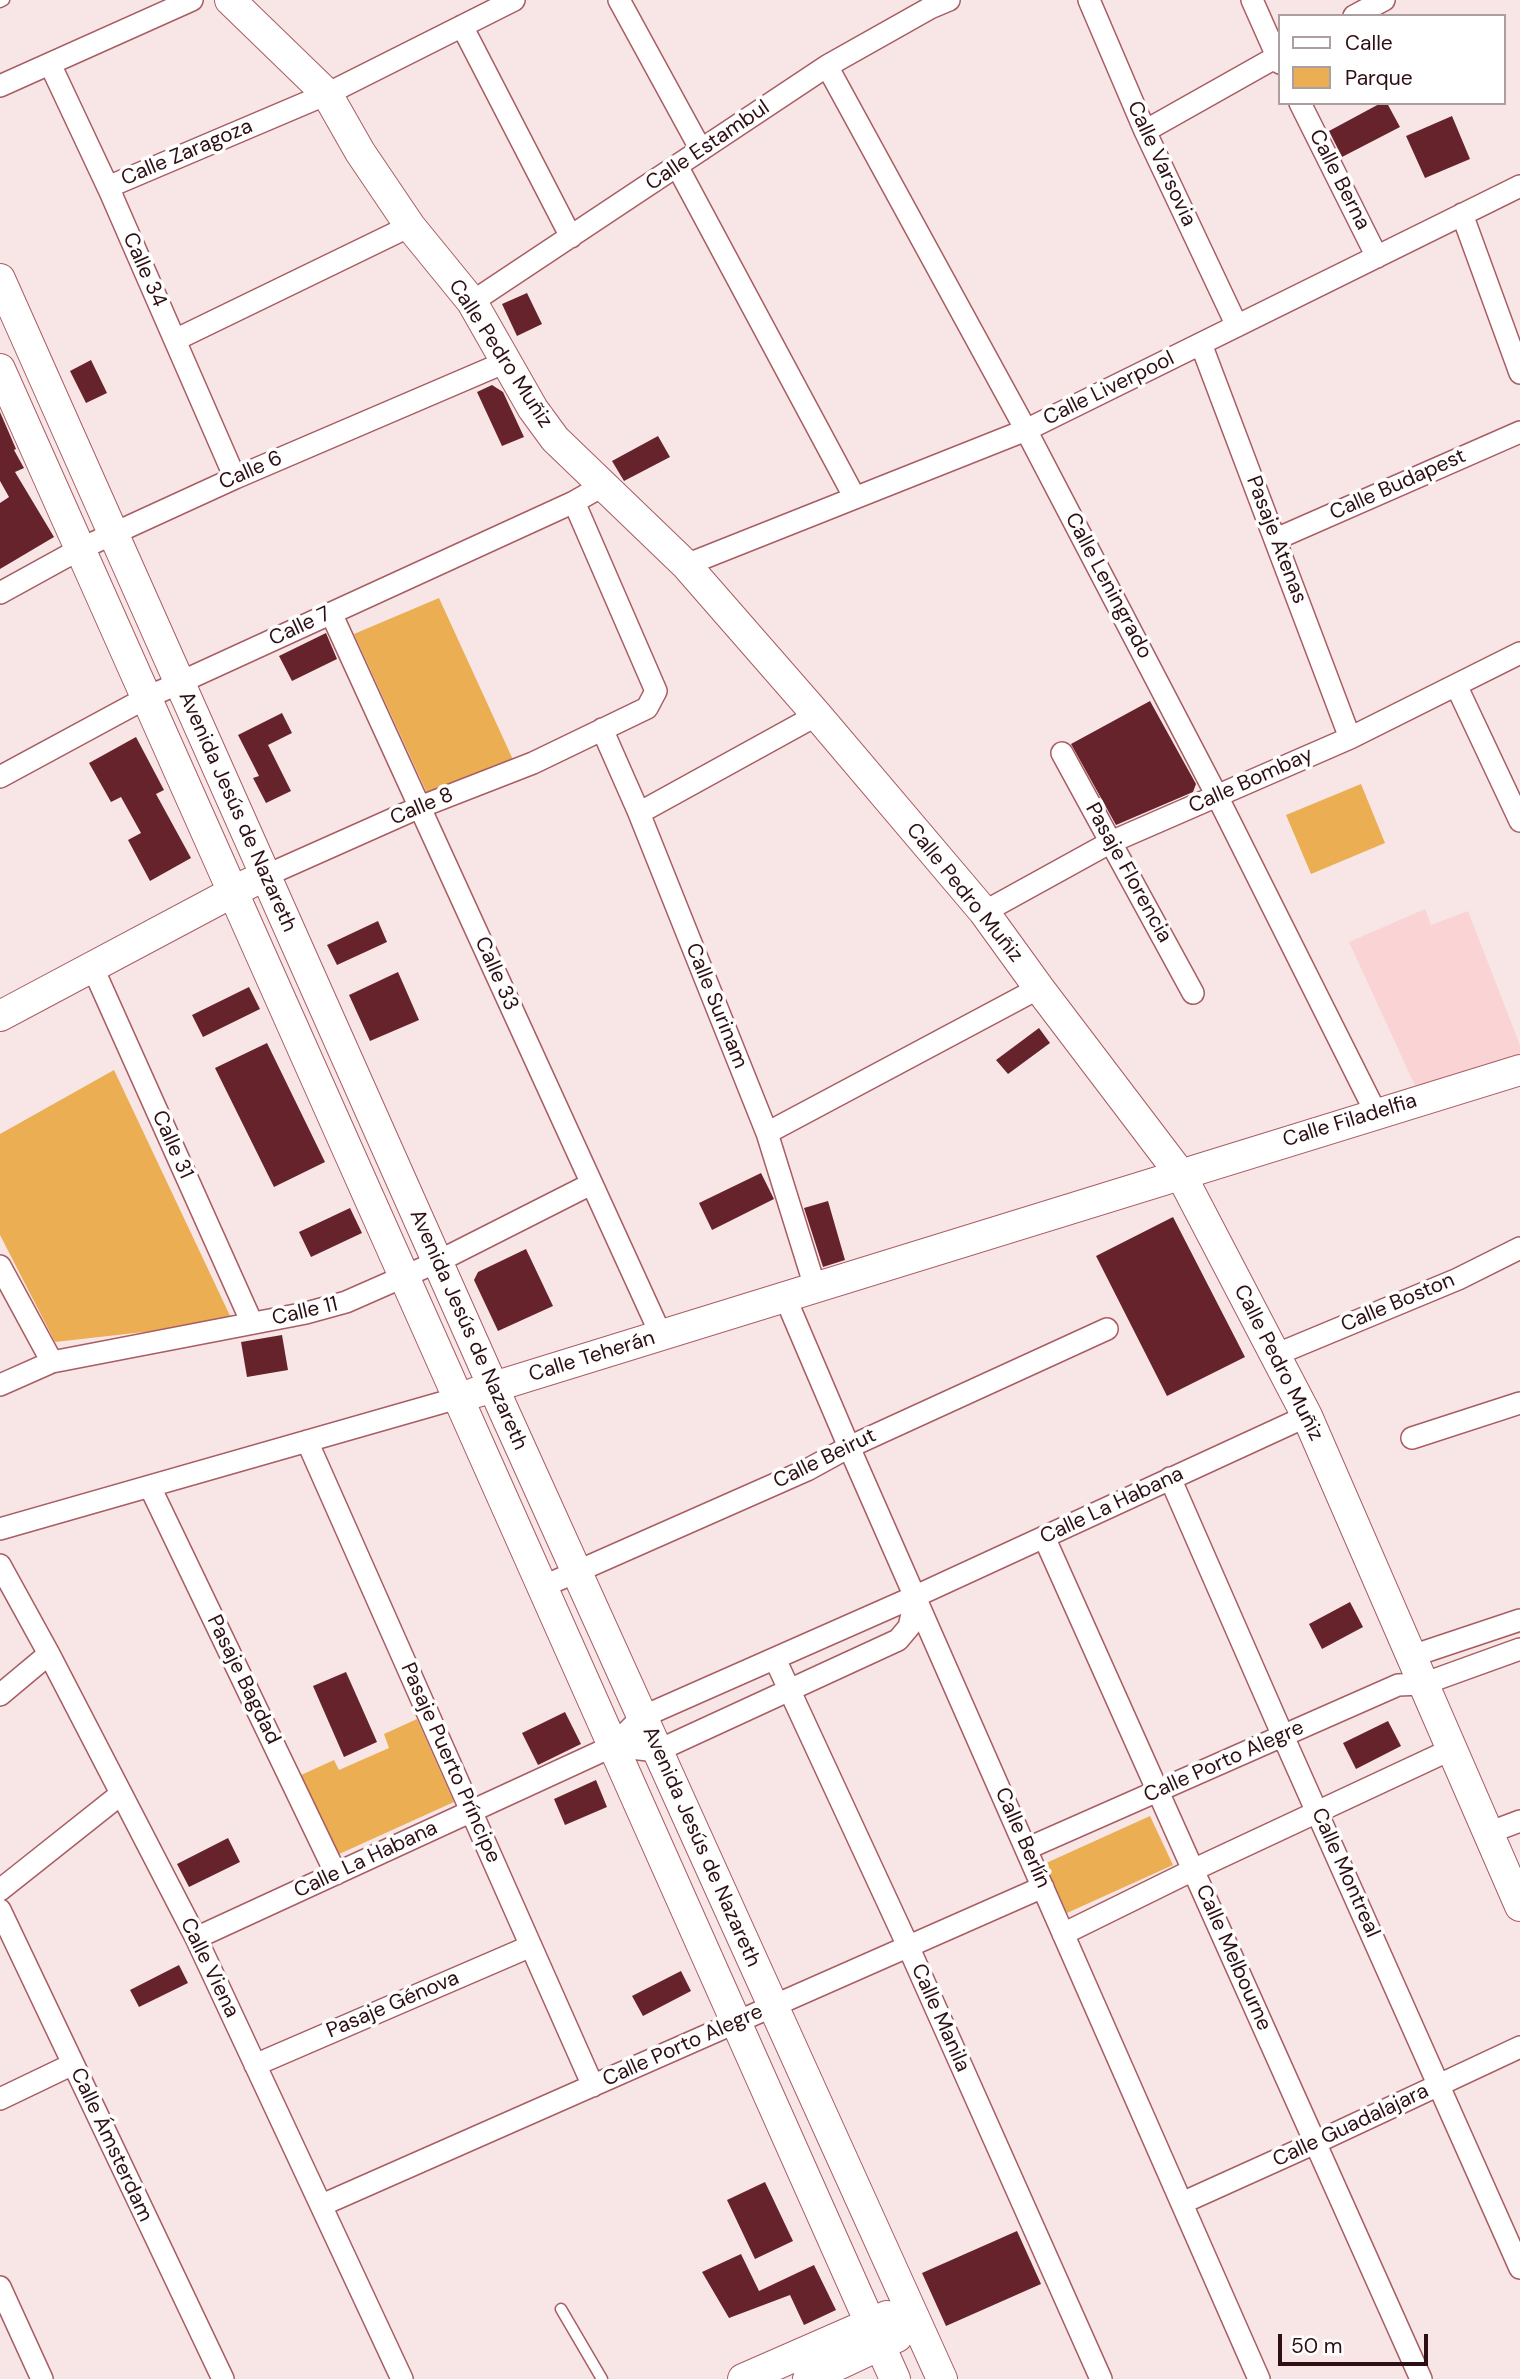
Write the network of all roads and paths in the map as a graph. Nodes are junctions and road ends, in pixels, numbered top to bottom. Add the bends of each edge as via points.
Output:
1 (192, 0) edge
2 (230, 0) edge
3 (514, 0) edge
4 (619, 0) edge
5 (1088, 0) edge
6 (1252, 0) edge
7 (1384, 0) edge
8 (935, 3) edge
9 (1358, 14) edge
10 (462, 26) junction
11 (1278, 56) edge
12 (1278, 59) edge
13 (50, 64) junction
14 (827, 66) junction
15 (0, 86) edge
16 (327, 94) junction
17 (1301, 105) edge
18 (1145, 131) junction
19 (701, 150) junction
20 (677, 166) junction
21 (1520, 186) edge
22 (108, 187) junction
23 (1462, 214) junction
24 (410, 226) junction
25 (571, 237) junction
26 (1377, 257) junction
27 (0, 279) edge
28 (472, 302) junction
29 (1237, 326) junction
30 (175, 340) junction
31 (1201, 344) junction
32 (508, 361) junction
33 (0, 369) edge
34 (1520, 373) edge
35 (1027, 430) junction
36 (1520, 432) edge
37 (235, 478) junction
38 (604, 485) junction
39 (855, 498) junction
40 (574, 502) junction
41 (113, 534) junction
42 (1276, 539) junction
43 (80, 549) junction
44 (686, 565) junction
45 (0, 593) edge
46 (331, 613) junction
47 (1520, 653) edge
48 (180, 683) junction
49 (1456, 685) junction
50 (146, 698) junction
51 (817, 715) junction
52 (602, 729) junction
53 (1350, 737) junction
54 (1062, 753) dead end
55 (0, 778) edge
56 (1217, 796) junction
57 (421, 807) junction
58 (639, 813) junction
59 (1520, 821) edge
60 (1111, 842) junction
61 (265, 876) junction
62 (232, 891) junction
63 (984, 912) junction
64 (92, 966) junction
65 (1039, 988) junction
66 (1193, 993) dead end
67 (0, 1016) edge
68 (1520, 1070) edge
69 (1376, 1113) junction
70 (767, 1133) junction
71 (1181, 1175) junction
72 (591, 1184) junction
73 (1520, 1248) edge
74 (437, 1262) junction
75 (0, 1266) edge
76 (404, 1277) junction
77 (815, 1287) junction
78 (785, 1297) junction
79 (252, 1324) junction
80 (1107, 1329) dead end
81 (661, 1335) junction
82 (1275, 1354) junction
83 (52, 1362) junction
84 (0, 1385) edge
85 (493, 1387) junction
86 (458, 1398) junction
87 (1520, 1403) edge
88 (1307, 1416) junction
89 (1412, 1438) dead end
90 (307, 1441) junction
91 (849, 1447) junction
92 (1170, 1478) junction
93 (150, 1487) junction
94 (0, 1529) edge
95 (1044, 1537) junction
96 (0, 1564) edge
97 (576, 1571) junction
98 (542, 1587) junction
99 (916, 1596) junction
100 (1520, 1620) edge
101 (1520, 1649) edge
102 (50, 1654) junction
103 (1412, 1656) junction
104 (775, 1659) junction
105 (1423, 1684) junction
106 (790, 1691) junction
107 (0, 1695) edge
108 (642, 1717) junction
109 (1283, 1736) junction
110 (613, 1746) junction
111 (1452, 1749) junction
112 (657, 1751) junction
113 (1158, 1791) junction
114 (121, 1794) junction
115 (472, 1811) junction
116 (1318, 1812) junction
117 (1520, 1821) edge
118 (1488, 1833) junction
119 (1026, 1849) junction
120 (1193, 1870) junction
121 (336, 1874) junction
122 (1043, 1887) junction
123 (0, 1890) edge
124 (1520, 1906) edge
125 (0, 1910) edge
126 (1063, 1934) junction
127 (196, 1938) junction
128 (531, 1946) junction
129 (908, 1946) junction
130 (773, 2006) junction
131 (736, 2022) junction
132 (1520, 2047) edge
133 (73, 2064) junction
134 (255, 2064) junction
135 (593, 2085) junction
136 (1439, 2085) junction
137 (0, 2099) edge
138 (1315, 2143) junction
139 (1182, 2203) junction
140 (323, 2205) junction
141 (871, 2222) junction
142 (832, 2238) junction
143 (1520, 2268) edge
144 (0, 2287) edge
145 (561, 2309) dead end
146 (914, 2317) junction
147 (875, 2334) junction
148 (43, 2379) edge
149 (223, 2379) edge
150 (402, 2379) edge
151 (602, 2379) edge
152 (743, 2379) edge
153 (808, 2379) edge
154 (895, 2379) edge
155 (942, 2379) edge
156 (1101, 2379) edge
157 (1259, 2379) edge
158 (1421, 2379) edge

1 - 13 street
2 - 16 main road, Calle Pedro Muñiz
3 - 10 street, Calle Zaragoza
4 - 19 street
5 - 18 street, Calle Varsovia
6 - 11 street
7 - 9 street
8 - 14 street, Calle Estambul
10 - 16 street, Calle Zaragoza
10 - 25 street
12 - 18 street
13 - 15 street
13 - 22 street, Calle 34
14 - 19 street, Calle Estambul
14 - 35 street, Calle Leningrado
16 - 22 street, Calle Zaragoza
16 - 24 main road, Calle Pedro Muñiz
17 - 26 street, Calle Berna
18 - 29 street, Calle Varsovia
19 - 20 street, Calle Estambul
20 - 25 street, Calle Estambul
20 - 39 street
21 - 23 street, Calle Liverpool
22 - 30 street, Calle 34
22 - 37 street, Calle Zaragoza
23 - 26 street, Calle Liverpool
23 - 34 street
24 - 28 main road, Calle Pedro Muñiz
24 - 30 street
25 - 28 street, Calle Estambul
26 - 29 street, Calle Liverpool
27 - 41 main road, Avenida Jesús de Nazareth
28 - 32 main road, Calle Pedro Muñiz
29 - 31 street, Calle Liverpool
30 - 37 street, Calle 34
31 - 35 street, Calle Liverpool
31 - 42 street, Pasaje Atenas
32 - 37 street, Calle 6
32 - 38 main road, Calle Pedro Muñiz via 555,439
33 - 43 main road, Avenida Jesús de Nazareth
35 - 39 street, Calle Liverpool
35 - 56 street, Calle Leningrado
36 - 42 street, Calle Budapest
37 - 41 street, Calle 6
38 - 40 street, Calle 7
38 - 44 main road, Calle Pedro Muñiz
39 - 44 street, Calle Liverpool
40 - 46 street, Calle 7
40 - 52 street, Calle 8 via 656,691 647,708
41 - 43 street, Calle 6
41 - 48 main road, Avenida Jesús de Nazareth
42 - 53 street, Pasaje Atenas
43 - 45 street, Calle 6
43 - 50 main road, Avenida Jesús de Nazareth
44 - 51 main road, Calle Pedro Muñiz
46 - 48 street, Calle 7
46 - 57 street, Calle 33
47 - 49 street, Calle Bombay
48 - 50 street, Calle 7
48 - 61 main road, Avenida Jesús de Nazareth
49 - 53 street, Calle Bombay
49 - 59 street
50 - 55 street, Calle 7
50 - 62 main road, Avenida Jesús de Nazareth
51 - 58 street
51 - 63 main road, Calle Pedro Muñiz
52 - 57 street, Calle 8 via 533,763
52 - 58 street, Calle Surinam
53 - 56 street, Calle Bombay
54 - 60 street, Pasaje Florencia
56 - 60 street, Calle Bombay
56 - 69 street, Calle Leningrado
57 - 61 street, Calle 8
57 - 72 street, Calle 33
58 - 70 street, Calle Surinam
60 - 63 street, Calle Bombay
60 - 66 street, Pasaje Florencia
61 - 62 main road, Calle 8
61 - 74 main road, Avenida Jesús de Nazareth
62 - 64 main road, Calle 8
62 - 76 main road, Avenida Jesús de Nazareth
63 - 65 main road, Calle Pedro Muñiz
64 - 67 main road, Calle 8
64 - 79 street, Calle 31
65 - 70 street
65 - 71 main road, Calle Pedro Muñiz
68 - 69 main road, Calle Filadelfia
69 - 71 main road, Calle Filadelfia
70 - 77 street, Calle Surinam
71 - 77 main road, Calle Teherán
71 - 82 main road, Calle Pedro Muñiz
72 - 74 street, Calle 11
72 - 81 street, Calle 33
73 - 82 street, Calle Boston via 1458,1279
74 - 76 street, Calle 11
74 - 85 main road, Avenida Jesús de Nazareth
75 - 83 street
76 - 79 street, Calle 11 via 346,1302
76 - 86 main road, Avenida Jesús de Nazareth
77 - 78 main road, Calle Teherán
78 - 81 main road, Calle Teherán
78 - 91 street, Calle Berlín
79 - 83 street, Calle 11
80 - 91 street, Calle Beirut
81 - 85 main road, Calle Teherán
82 - 88 main road, Calle Pedro Muñiz
83 - 84 street, Calle 11
85 - 86 main road, Calle Teherán
85 - 97 main road, Avenida Jesús de Nazareth
86 - 90 street, Calle Teherán
86 - 98 main road, Avenida Jesús de Nazareth
87 - 89 street
88 - 92 street, Calle La Habana
88 - 103 main road, Calle Pedro Muñiz
90 - 93 street, Calle Teherán
90 - 115 street, Pasaje Puerto Príncipe
91 - 97 street, Calle Beirut via 807,1470
91 - 99 street, Calle Berlín
92 - 95 street, Calle La Habana
92 - 109 street, Calle Montreal
93 - 94 street, Calle Teherán
93 - 121 street, Pasaje Bagdad
95 - 99 street, Calle La Habana
95 - 113 street, Calle Melbourne
96 - 102 street, Calle Viena
97 - 98 street, Calle Beirut
97 - 108 main road, Avenida Jesús de Nazareth
98 - 110 main road, Avenida Jesús de Nazareth
99 - 104 street, Calle La Habana
99 - 106 street via 909,1627 898,1640
99 - 119 street, Calle Berlín
100 - 103 street
101 - 105 street, Calle Porto Alegre
102 - 107 street
102 - 114 street, Calle Viena
103 - 105 main road, Calle Pedro Muñiz
104 - 106 street, Calle Manila
104 - 108 street, Calle La Habana
105 - 109 street, Calle Porto Alegre via 1398,1685
105 - 111 main road, Calle Pedro Muñiz
106 - 112 street
106 - 129 street, Calle Manila
108 - 110 street, Calle La Habana
108 - 112 main road, Avenida Jesús de Nazareth
109 - 113 street, Calle Porto Alegre
109 - 116 street, Calle Montreal
110 - 112 street
110 - 115 street, Calle La Habana
110 - 131 main road, Avenida Jesús de Nazareth
111 - 116 street
111 - 118 main road, Calle Pedro Muñiz
112 - 130 main road, Avenida Jesús de Nazareth
113 - 119 street, Calle Porto Alegre
113 - 120 street, Calle Melbourne
114 - 123 street
114 - 127 street, Calle Viena
115 - 121 street, Calle La Habana
115 - 128 street, Pasaje Puerto Príncipe
116 - 120 street
116 - 136 street, Calle Montreal
117 - 118 street
118 - 124 main road, Calle Pedro Muñiz
119 - 122 street, Calle Berlín
120 - 126 street
120 - 138 street, Calle Melbourne
121 - 127 street, Calle La Habana
122 - 126 street, Calle Berlín
122 - 129 street, Calle Porto Alegre
125 - 133 street, Calle Ámsterdam
126 - 139 street, Calle Berlín
127 - 134 street, Calle Viena
128 - 134 street, Pasaje Génova
128 - 135 street, Pasaje Puerto Príncipe
129 - 130 street, Calle Porto Alegre
129 - 156 street, Calle Manila
130 - 131 street, Calle Porto Alegre
130 - 141 main road, Avenida Jesús de Nazareth
131 - 135 street, Calle Porto Alegre
131 - 142 main road, Avenida Jesús de Nazareth
132 - 136 street, Calle Guadalajara
133 - 137 street
133 - 149 street, Calle Ámsterdam
134 - 140 street, Calle Viena
135 - 140 street, Calle Porto Alegre
136 - 138 street, Calle Guadalajara
136 - 143 street, Calle Montreal
138 - 139 street, Calle Guadalajara
138 - 158 street, Calle Melbourne
139 - 157 street, Calle Berlín
140 - 150 street, Calle Viena
141 - 142 main road
141 - 146 main road, Avenida Jesús de Nazareth
142 - 147 main road, Avenida Jesús de Nazareth
144 - 148 street
145 - 151 lane
146 - 147 main road
146 - 155 main road, Avenida Jesús de Nazareth
147 - 152 main road
147 - 153 main road
147 - 154 main road, Avenida Jesús de Nazareth

